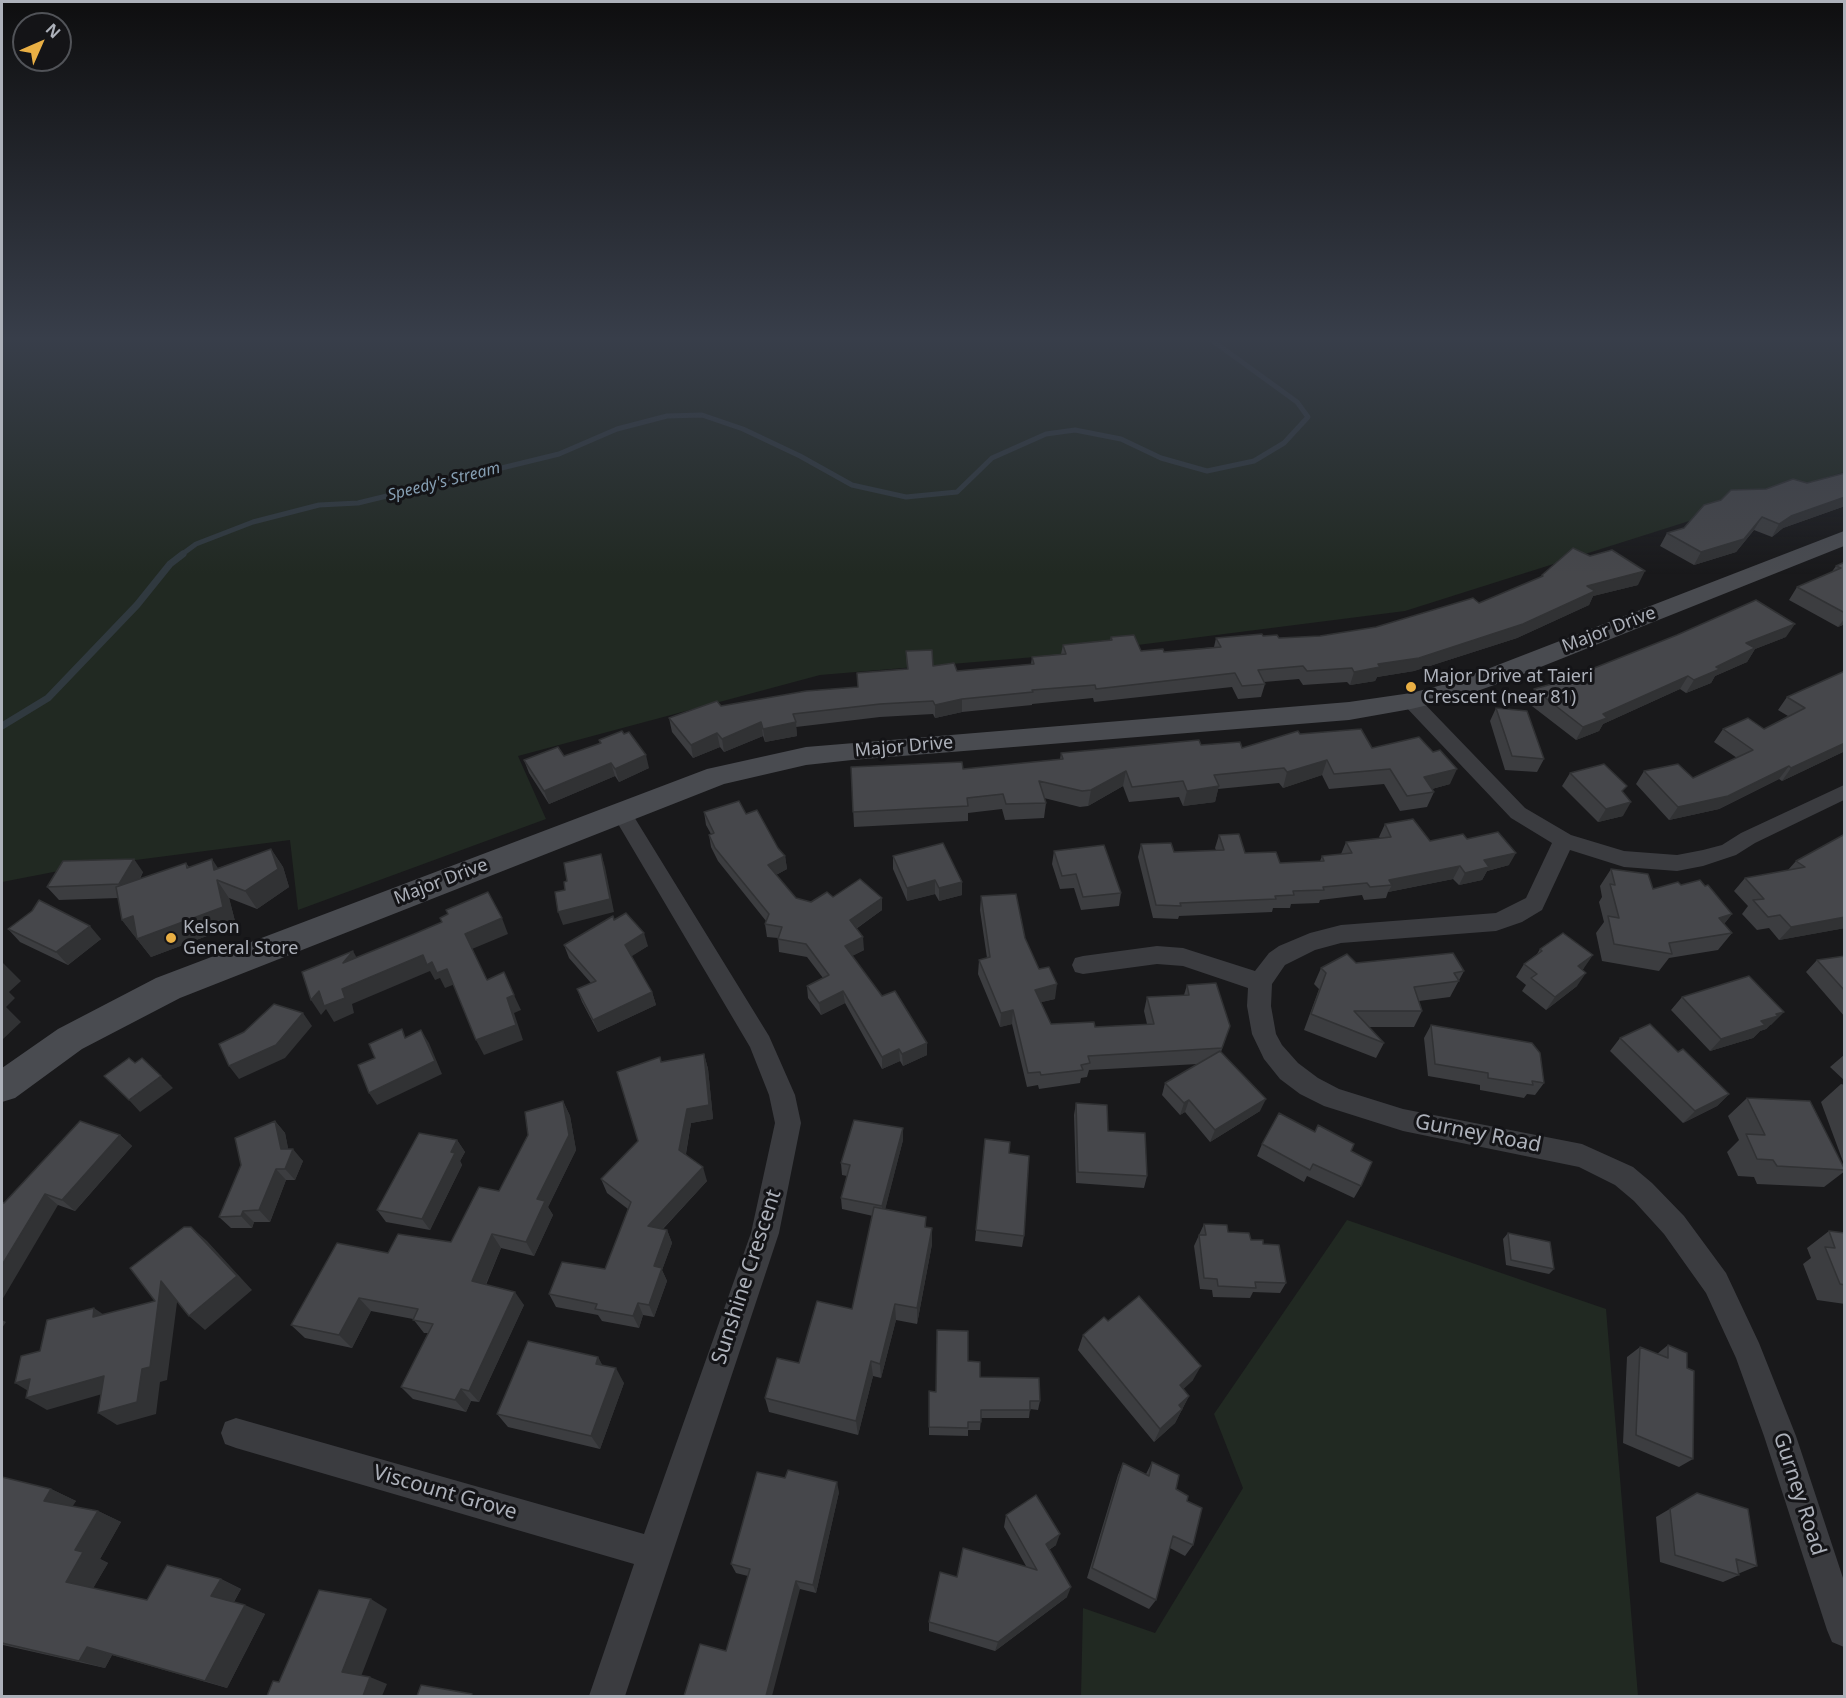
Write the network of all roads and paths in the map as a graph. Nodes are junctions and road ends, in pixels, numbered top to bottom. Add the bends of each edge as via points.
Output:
1 (1845, 538) edge
2 (1411, 701) junction
3 (1845, 792) edge
4 (621, 812) junction
5 (1564, 840) junction
6 (1083, 964) dead end
7 (1260, 982) junction
8 (2, 1087) edge
9 (236, 1433) dead end
10 (654, 1553) junction
11 (1845, 1630) edge
12 (607, 1696) edge

1 - 2 street, Major Drive via 1498,674
2 - 4 street, Major Drive via 1349,711 806,756 717,776
2 - 5 street via 1507,803
3 - 5 street via 1729,850 1703,858 1640,861
4 - 8 street, Major Drive via 148,997 70,1039
4 - 10 street, Sunshine Crescent via 760,1043 782,1095 788,1123 765,1233
5 - 7 street via 1534,904 1514,916 1496,922 1341,934 1310,942 1277,959
6 - 7 street via 1156,955 1184,957
7 - 11 street, Gurney Road via 1264,1034 1288,1071 1309,1086 1366,1110 1598,1162 1637,1186 1674,1225 1716,1282 1749,1353
9 - 10 street, Viscount Grove
10 - 12 street, Sunshine Crescent

